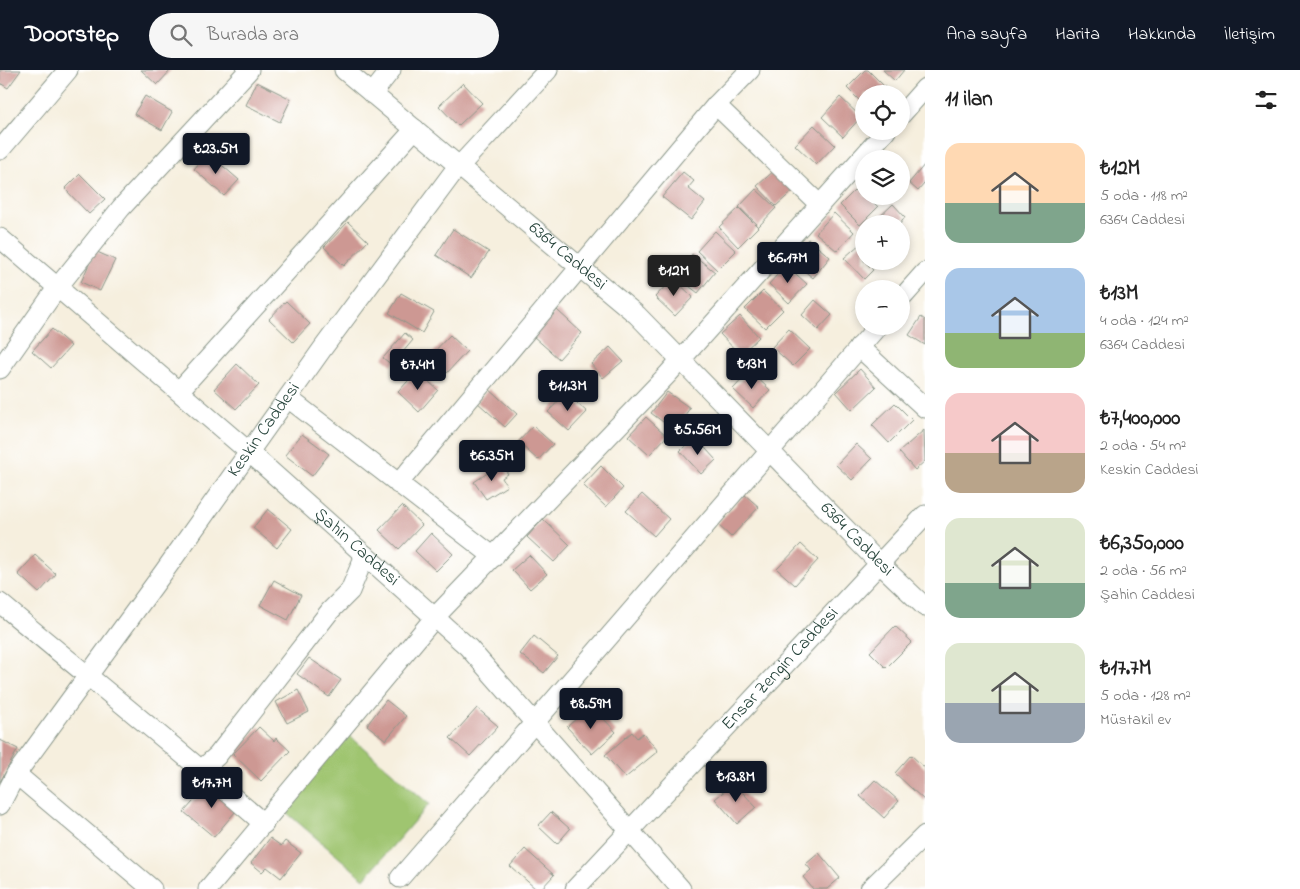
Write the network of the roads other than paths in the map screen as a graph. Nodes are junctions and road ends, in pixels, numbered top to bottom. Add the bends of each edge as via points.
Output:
1 (68, 70) edge
2 (249, 70) edge
3 (344, 70) edge
4 (391, 70) edge
5 (548, 70) edge
6 (750, 70) edge
7 (925, 88) edge
8 (372, 94) junction
9 (716, 105) junction
10 (910, 105) edge
11 (415, 130) junction
12 (878, 140) edge
13 (0, 150) edge
14 (459, 166) junction
15 (820, 204) junction
16 (0, 238) edge
17 (580, 267) junction
18 (925, 272) edge
19 (57, 288) junction
20 (910, 289) edge
21 (870, 335) edge
22 (859, 347) junction
23 (681, 359) junction
24 (0, 369) edge
25 (179, 391) junction
26 (288, 398) junction
27 (925, 408) edge
28 (770, 450) junction
29 (249, 452) junction
30 (398, 484) junction
31 (925, 515) edge
32 (365, 555) junction
33 (494, 557) junction
34 (880, 564) junction
35 (0, 603) edge
36 (925, 607) edge
37 (435, 617) junction
38 (87, 677) junction
39 (534, 722) junction
40 (202, 769) junction
41 (16, 774) junction
42 (0, 805) edge
43 (264, 824) junction
44 (630, 830) junction
45 (925, 835) edge
46 (400, 878) dead end
47 (891, 882) edge
48 (152, 889) edge
49 (208, 889) edge
50 (574, 889) edge
51 (680, 889) edge
52 (870, 889) edge

1 - 13 street
2 - 19 street via 121,208
3 - 8 street, 6364 Caddesi
4 - 8 street
5 - 14 street, Keskin Caddesi
6 - 9 street
7 - 10 street
8 - 11 street, 6364 Caddesi
9 - 15 street
9 - 17 street
11 - 14 street, 6364 Caddesi
11 - 25 street
12 - 15 street
14 - 17 street, 6364 Caddesi
14 - 26 street, Keskin Caddesi
15 - 23 street
16 - 19 street, Şahin Caddesi
17 - 23 street, 6364 Caddesi via 637,315
17 - 30 street
18 - 20 street
19 - 24 street
19 - 25 street, Şahin Caddesi
21 - 22 street
22 - 27 street
22 - 28 street
23 - 28 street, 6364 Caddesi
23 - 33 street
25 - 29 street, Şahin Caddesi
26 - 29 street, Keskin Caddesi
26 - 30 street
28 - 34 street, 6364 Caddesi
28 - 39 street
29 - 32 street, Şahin Caddesi
29 - 38 street, Keskin Caddesi
30 - 33 street
31 - 34 street, Ensar Zengin Caddesi
32 - 37 street, Şahin Caddesi
32 - 40 street via 350,592 330,611 217,756
33 - 37 street
34 - 36 street, 6364 Caddesi
34 - 44 street, Ensar Zengin Caddesi
35 - 38 street
37 - 39 street, Şahin Caddesi via 468,647
37 - 43 street
38 - 40 street
38 - 41 street, Keskin Caddesi
39 - 44 street, Şahin Caddesi
39 - 46 street
40 - 43 street
41 - 42 street, Keskin Caddesi
41 - 48 street
43 - 49 street
44 - 50 street, Ensar Zengin Caddesi
44 - 51 street, Şahin Caddesi
45 - 47 street
47 - 52 street

